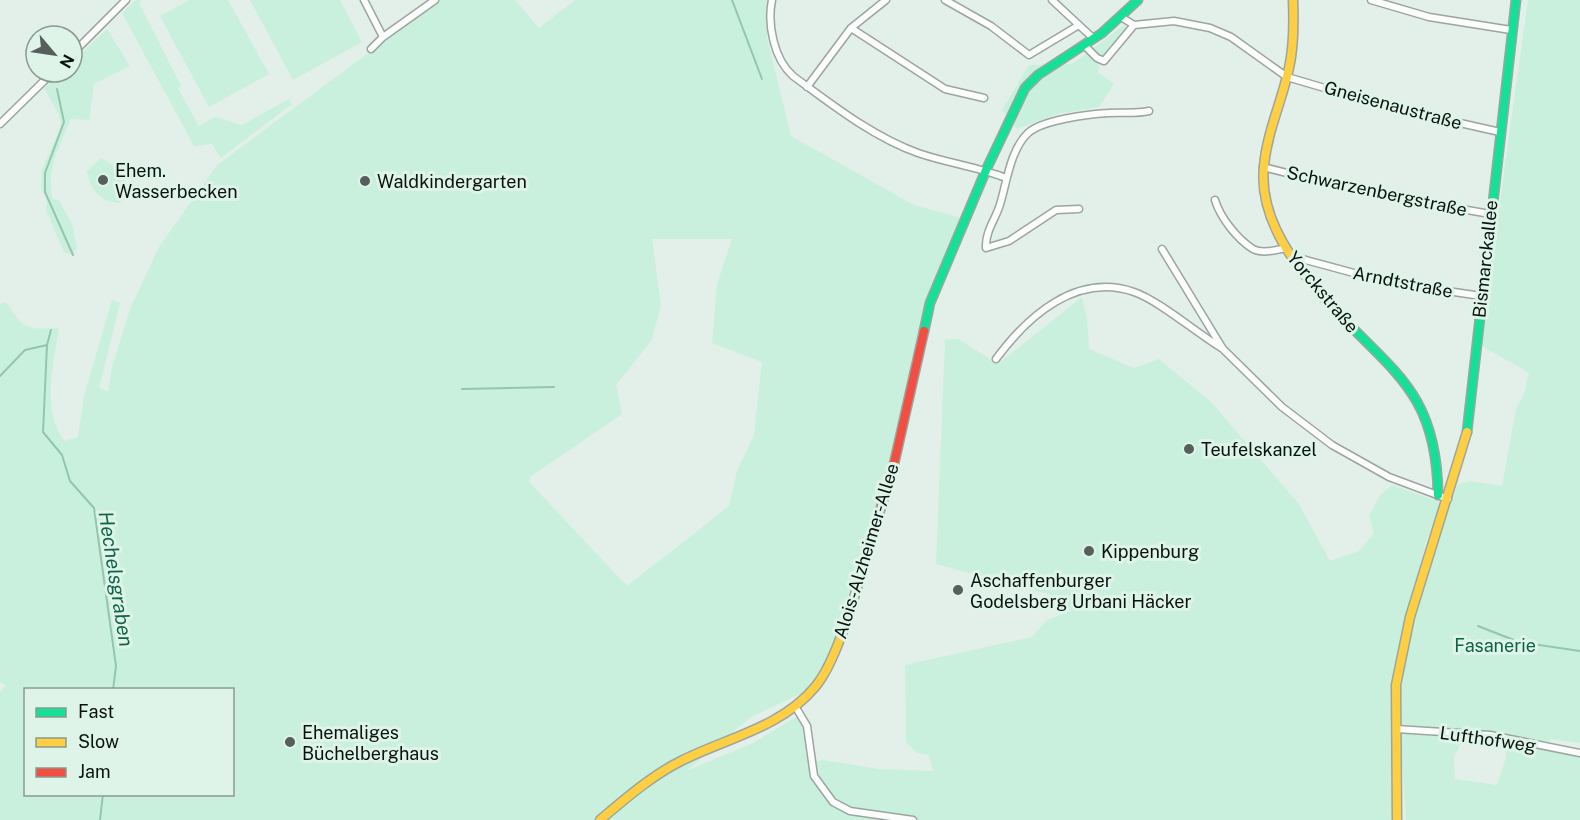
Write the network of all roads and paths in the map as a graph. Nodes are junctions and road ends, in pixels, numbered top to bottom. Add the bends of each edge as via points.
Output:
1 (126, 0) edge
2 (364, 0) edge
3 (435, 0) edge
4 (772, 0) edge
5 (886, 0) edge
6 (945, 0) edge
7 (1052, 0) edge
8 (1138, 0) edge
9 (1293, 0) edge
10 (1371, 0) edge
11 (1516, 0) edge
12 (1121, 17) junction
13 (1079, 25) junction
14 (1134, 25) junction
15 (851, 28) junction
16 (1511, 30) junction
17 (383, 37) junction
18 (1094, 39) junction
19 (84, 42) edge
20 (1084, 45) junction
21 (371, 48) dead end
22 (1287, 77) junction
23 (41, 84) edge
24 (807, 87) junction
25 (984, 98) dead end
26 (1149, 111) dead end
27 (0, 124) edge
28 (1500, 132) junction
29 (1263, 167) junction
30 (986, 170) junction
31 (1006, 178) junction
32 (1215, 200) dead end
33 (1078, 208) dead end
34 (1490, 214) junction
35 (1162, 249) dead end
36 (1288, 252) junction
37 (1481, 296) junction
38 (1223, 349) junction
39 (996, 359) dead end
40 (1438, 495) junction
41 (1448, 499) junction
42 (795, 705) junction
43 (1396, 729) junction
44 (1580, 753) edge
45 (600, 820) edge
46 (913, 820) edge
47 (1397, 820) edge

1 - 19 street
2 - 17 street
3 - 17 street
4 - 24 street via 774,44 787,71
5 - 15 street
6 - 13 street via 991,26 1029,56
7 - 13 street
8 - 12 street, Alois-Alzheimer-Allee
9 - 22 street, Yorckstraße via 1294,27
10 - 16 street via 1429,17
11 - 16 street, Bismarckallee
12 - 14 street
12 - 18 street, Alois-Alzheimer-Allee
13 - 18 street
14 - 20 street via 1104,61
14 - 22 street, Gneisenaustraße via 1174,21 1210,28 1231,37
15 - 24 street
15 - 25 street via 945,88
16 - 28 street, Bismarckallee
17 - 21 street
18 - 20 street, Alois-Alzheimer-Allee
20 - 30 street, Alois-Alzheimer-Allee via 1025,88
22 - 28 street, Gneisenaustraße via 1393,108
22 - 29 street, Yorckstraße via 1266,139
23 - 27 street
24 - 30 street via 849,116 918,153
26 - 31 street via 1057,120 1029,131
28 - 34 street, Bismarckallee
29 - 34 street, Schwarzenbergstraße via 1359,191
29 - 36 street, Yorckstraße via 1266,200
30 - 31 street
30 - 42 street, Alois-Alzheimer-Allee via 930,303 894,464 836,650 815,687
31 - 33 street via 1001,204 985,236 986,248 1009,241 1056,210
32 - 36 street, Arndtstraße via 1233,230 1254,250
34 - 37 street, Bismarckallee
35 - 38 street
36 - 37 street, Arndtstraße via 1387,282
36 - 40 street, Yorckstraße via 1337,314 1409,386 1434,451
37 - 41 street, Bismarckallee via 1468,430
38 - 39 street via 1135,292 1108,287 1072,292 1052,302 1015,334
38 - 40 street via 1282,407 1332,445 1389,477
40 - 41 street
41 - 43 street, Bismarckallee via 1410,617 1396,685
42 - 45 street, Alois-Alzheimer-Allee via 750,733 680,761
42 - 46 street via 807,726 814,776 833,802 850,811
43 - 44 street, Lufthofweg via 1490,735
43 - 47 street, Bismarckallee

